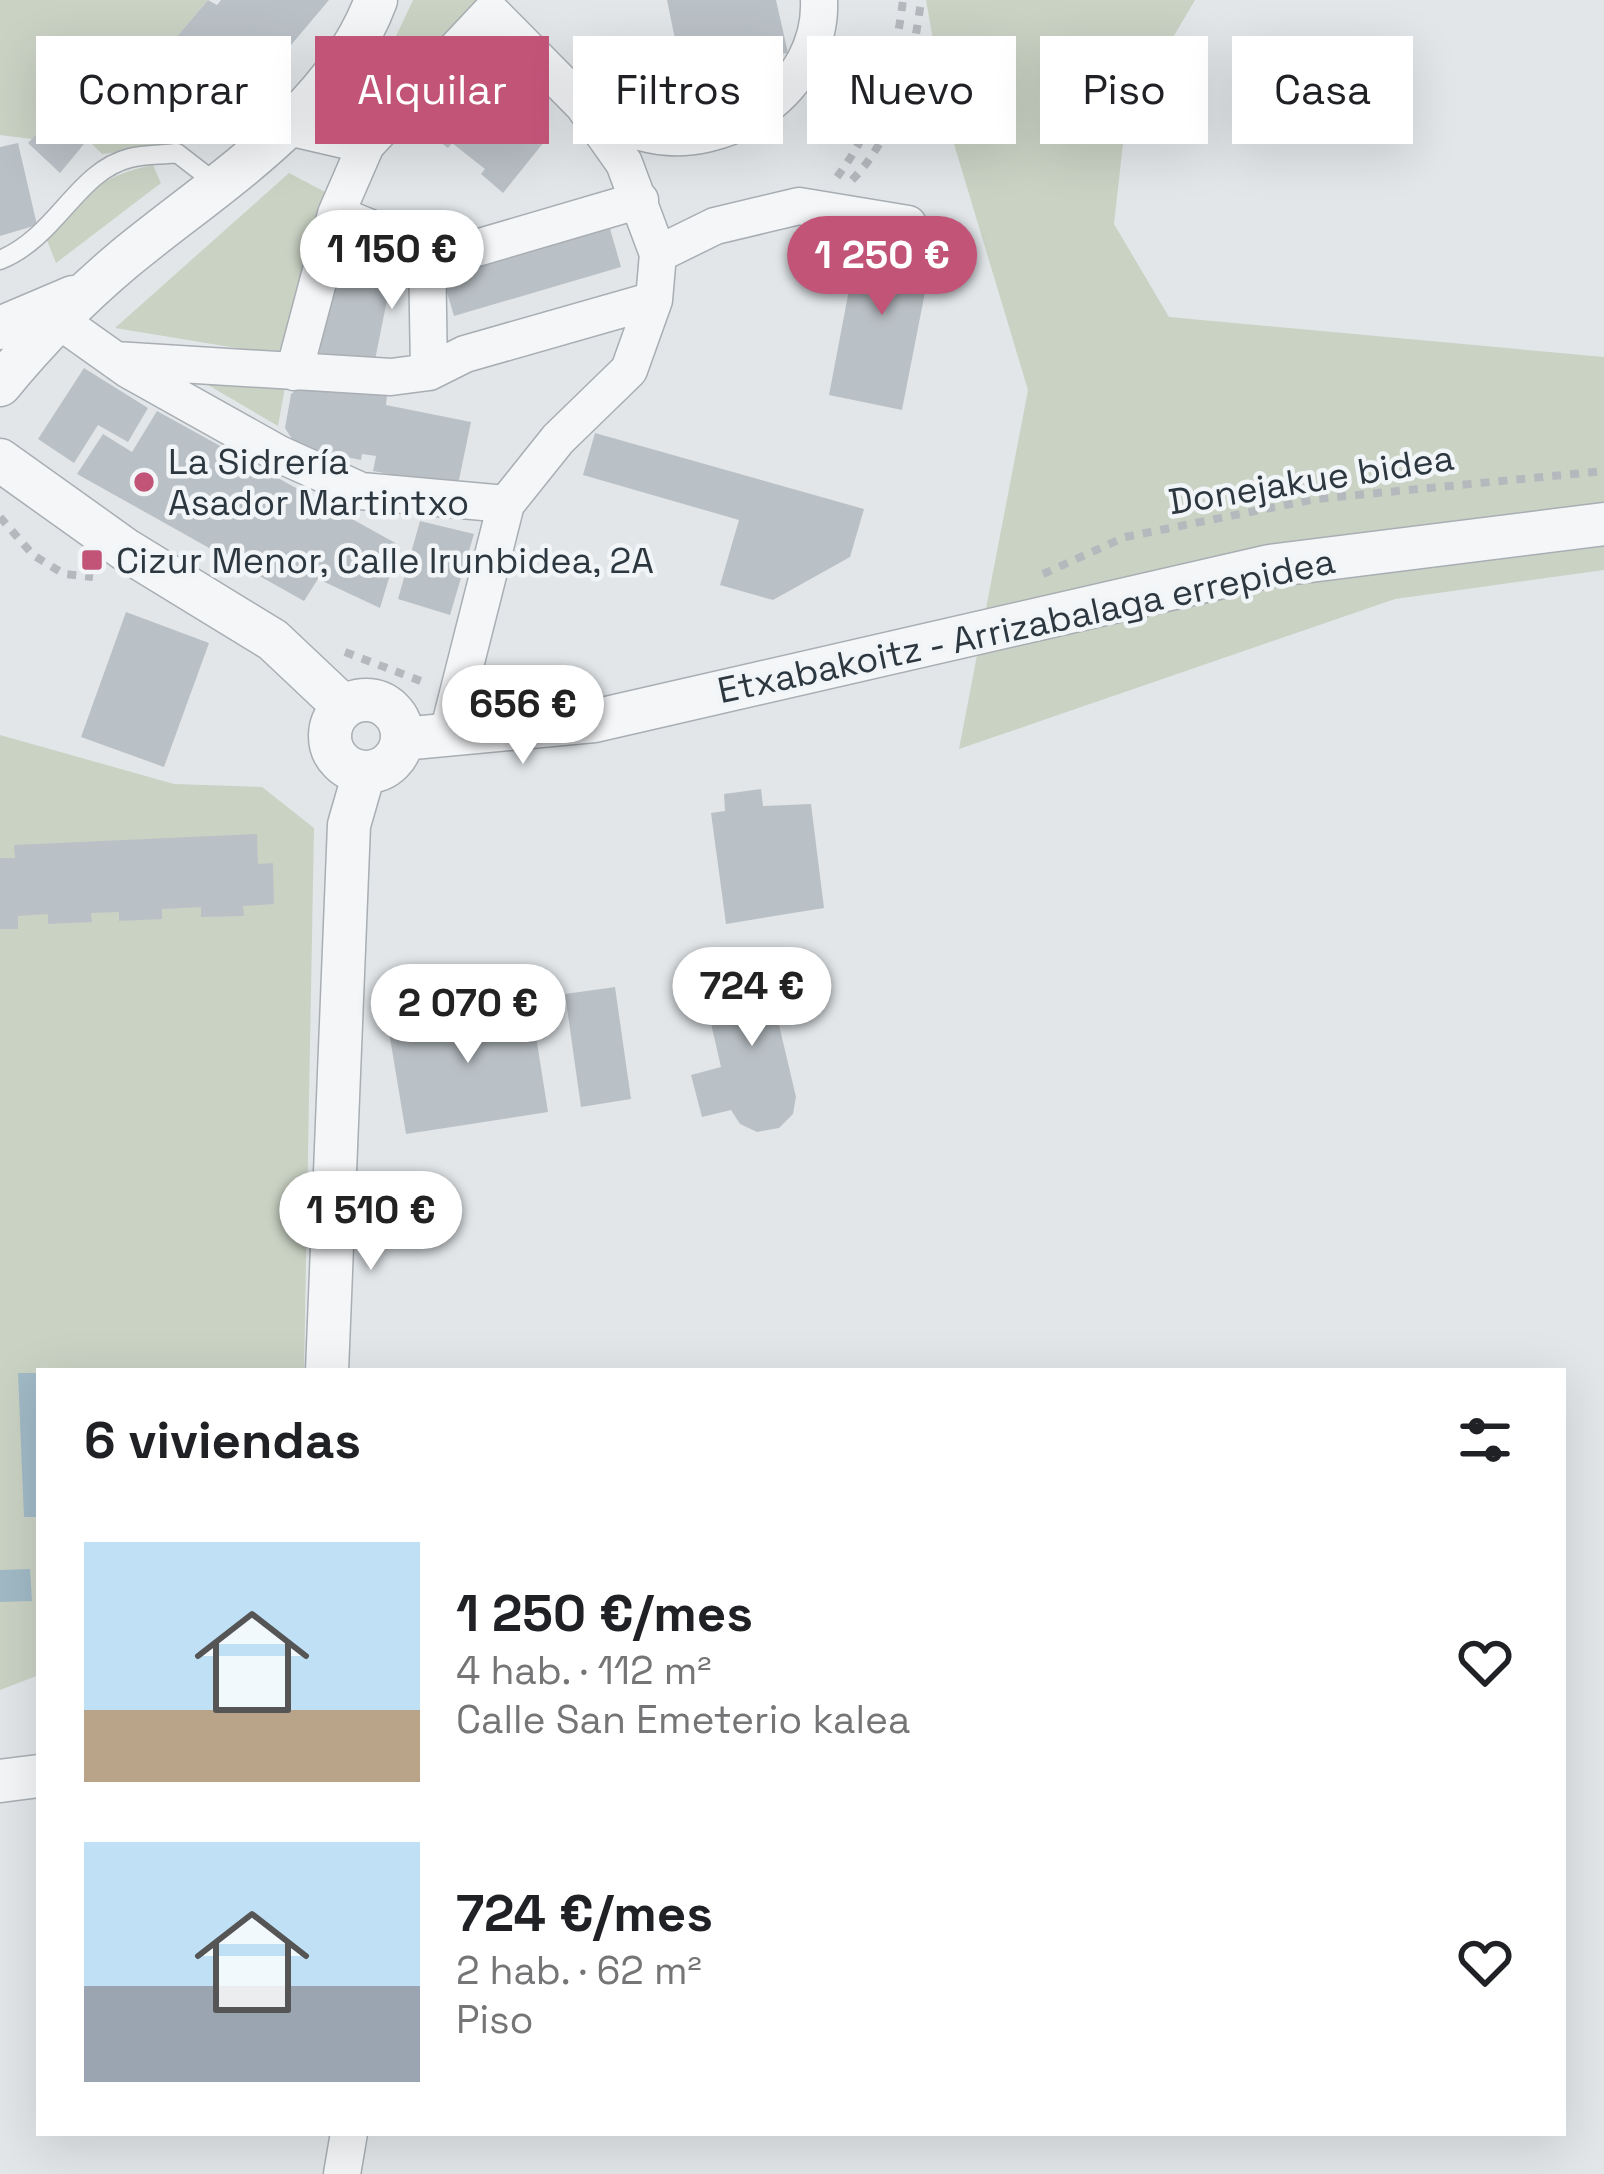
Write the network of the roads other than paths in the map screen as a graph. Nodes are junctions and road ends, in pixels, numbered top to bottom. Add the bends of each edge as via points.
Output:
1 (376, 0) edge
2 (819, 0) edge
3 (783, 93) edge
4 (573, 95) edge
5 (291, 123) edge
6 (291, 128) edge
7 (267, 144) edge
8 (611, 144) edge
9 (366, 146) junction
10 (217, 184) junction
11 (640, 200) junction
12 (336, 214) junction
13 (908, 224) dead end
14 (427, 251) junction
15 (658, 254) junction
16 (0, 260) edge
17 (100, 281) junction
18 (654, 300) junction
19 (60, 321) junction
20 (0, 328) edge
21 (115, 360) junction
22 (294, 371) junction
23 (429, 372) junction
24 (0, 385) edge
25 (0, 460) edge
26 (506, 504) junction
27 (1604, 524) edge
28 (344, 707) junction
29 (448, 733) junction
30 (402, 739) junction
31 (364, 773) junction
32 (327, 1368) edge
33 (36, 1777) edge
34 (0, 1781) edge
35 (348, 2136) edge
36 (342, 2174) edge

1 - 5 street via 364,32
2 - 3 street via 820,28
4 - 9 street via 491,12
6 - 9 street
7 - 10 street
8 - 11 street
9 - 12 street
10 - 16 lane via 177,153 127,158 79,190 39,241
10 - 17 street
11 - 14 street via 456,254
11 - 15 street
12 - 14 street
12 - 22 street
13 - 15 street via 799,206 715,226
14 - 23 street
15 - 18 street
17 - 19 street
17 - 20 street
18 - 23 street via 465,353
18 - 26 street via 629,370
19 - 21 street
19 - 24 street
21 - 22 street
21 - 26 street via 361,491
22 - 23 street
25 - 28 street via 273,640
26 - 29 street
27 - 29 street, Etxabakoitz - Arrizabalaga errepidea via 1270,566 593,722
28 - 30 street via 380,702 401,724
28 - 31 street via 330,745 345,766
29 - 30 street, Etxabakoitz - Arrizabalaga errepidea
30 - 31 street via 385,767
31 - 32 street via 349,825
33 - 34 street
35 - 36 street

